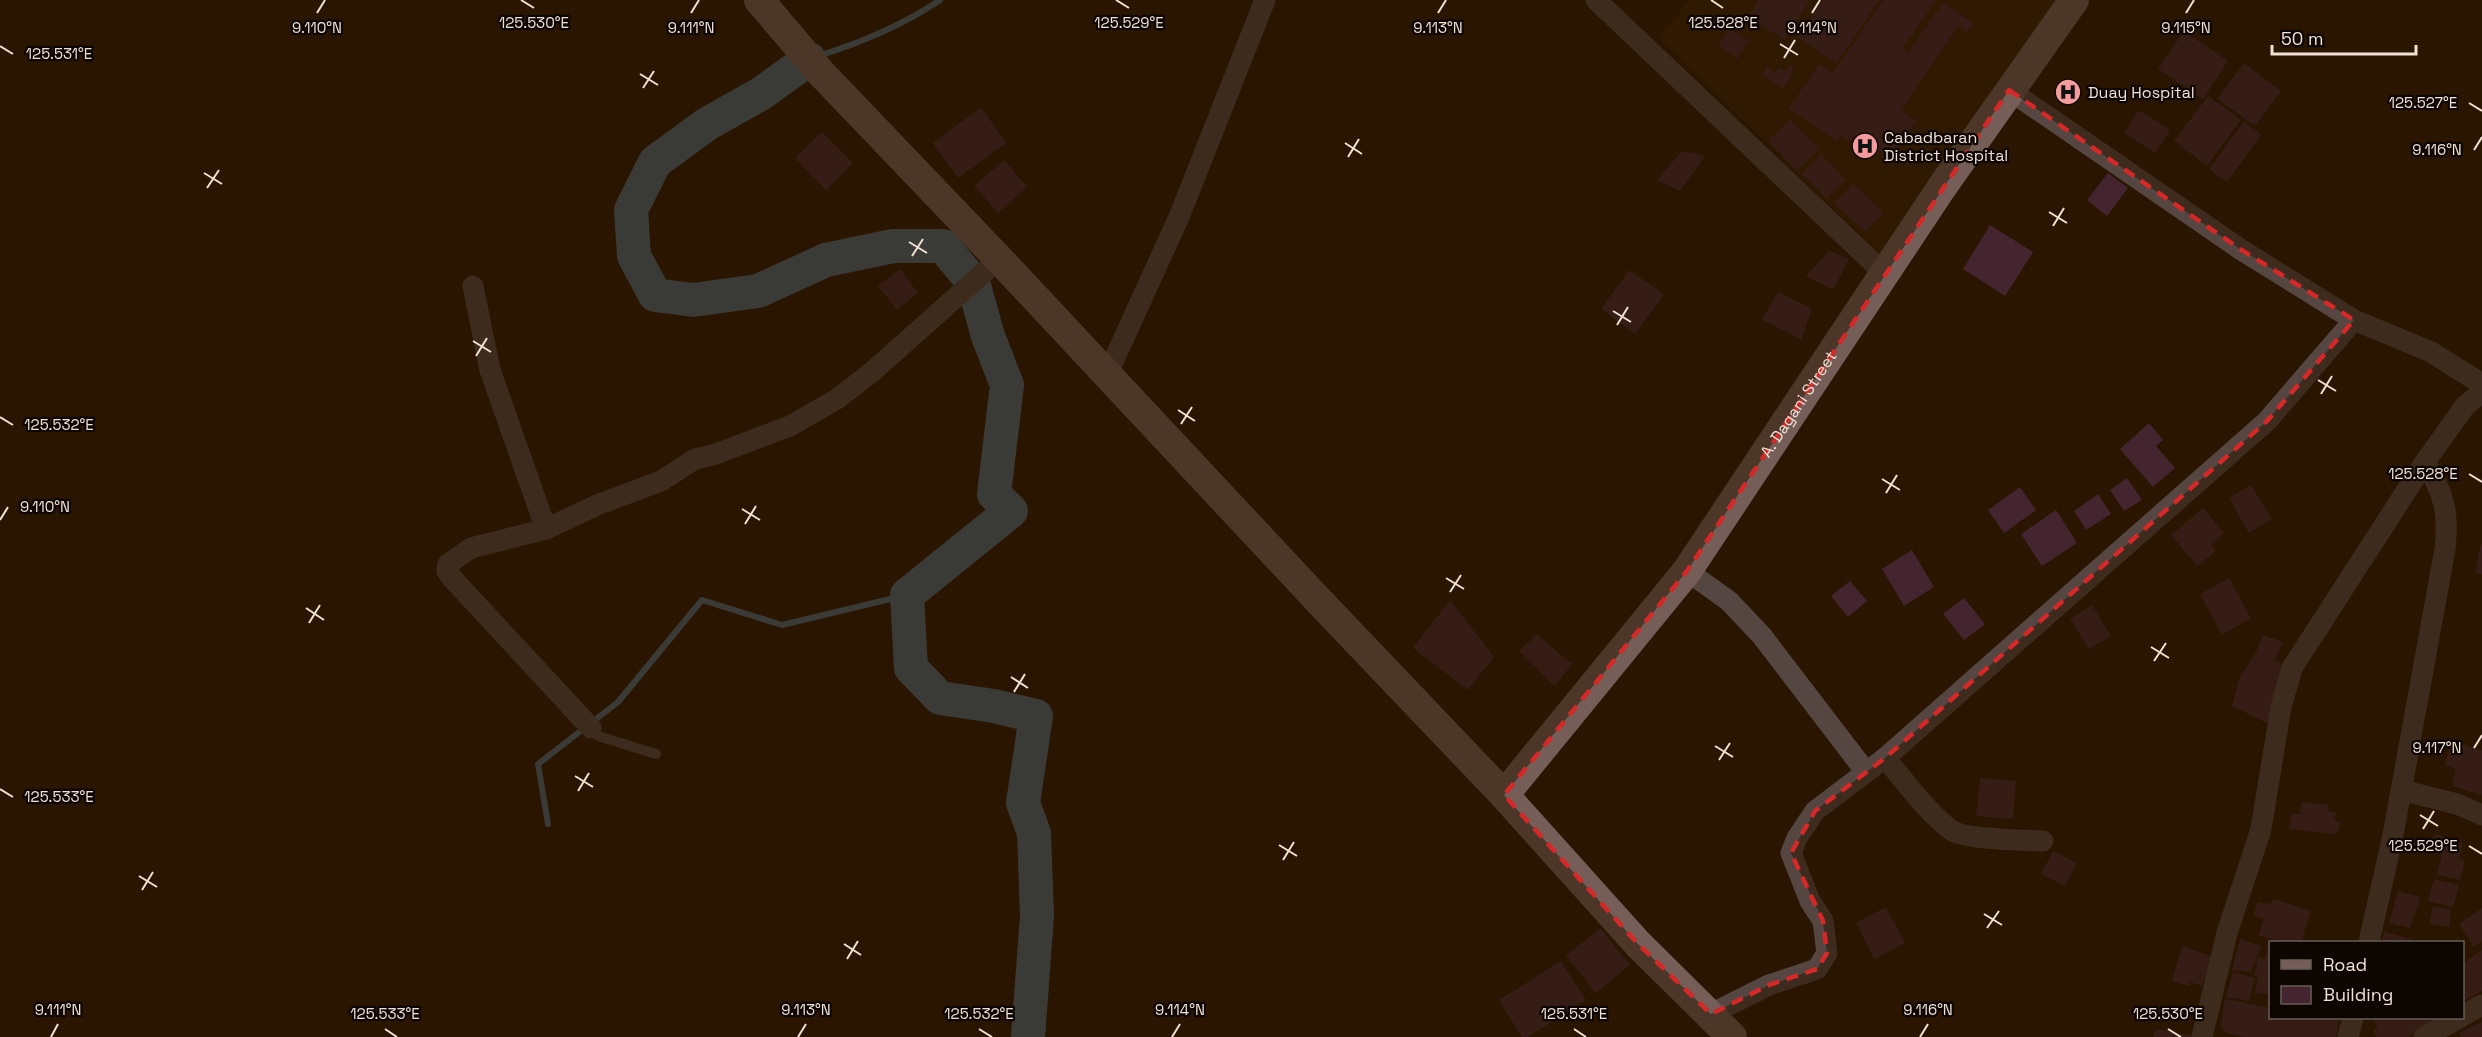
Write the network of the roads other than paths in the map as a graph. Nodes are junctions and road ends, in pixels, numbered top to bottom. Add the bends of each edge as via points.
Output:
1 (759, 0) edge
2 (1265, 0) edge
3 (1596, 0) edge
4 (2074, 0) edge
5 (2009, 90) junction
6 (987, 270) junction
7 (1884, 273) junction
8 (472, 286) dead end
9 (2354, 320) junction
10 (1107, 375) junction
11 (2482, 384) edge
12 (2482, 392) edge
13 (2425, 462) junction
14 (546, 529) junction
15 (1687, 571) junction
16 (585, 721) joint
17 (656, 754) dead end
18 (1885, 758) junction
19 (1866, 772) junction
20 (2401, 790) junction
21 (1504, 795) junction
22 (2482, 814) edge
23 (2043, 841) dead end
24 (2369, 941) edge
25 (2482, 1005) edge
26 (1711, 1014) junction
27 (2464, 1014) edge
28 (2352, 1019) edge
29 (2456, 1019) edge
30 (2205, 1036) edge
31 (1732, 1037) edge
32 (2348, 1037) edge
33 (2424, 1037) edge

1 - 6 main road
2 - 10 street via 1179,218
3 - 7 street
4 - 5 main road, A. Dagani Street
5 - 7 main road, A. Dagani Street
5 - 9 street via 2240,249
6 - 10 main road
6 - 14 street via 837,399 790,426 695,459 661,481
7 - 15 main road, A. Dagani Street
8 - 14 street via 490,370
9 - 11 street via 2431,351
9 - 18 street via 2267,421
10 - 21 main road
12 - 13 street via 2465,406
13 - 20 street via 2439,486 2448,523
13 - 30 street via 2292,668 2281,706 2261,829 2227,933
14 - 16 street via 471,548 446,566 451,577
15 - 19 street via 1729,601 1761,636
15 - 21 main road, A. Dagani Street
16 - 17 lane via 598,736
18 - 19 street
18 - 23 street via 1952,831 1987,838
19 - 26 street via 1815,811 1791,853 1810,901 1823,921 1827,953 1817,969 1769,985
20 - 22 street
20 - 24 street
21 - 26 main road via 1638,944
25 - 27 street
26 - 31 main road
28 - 32 street
29 - 33 street

